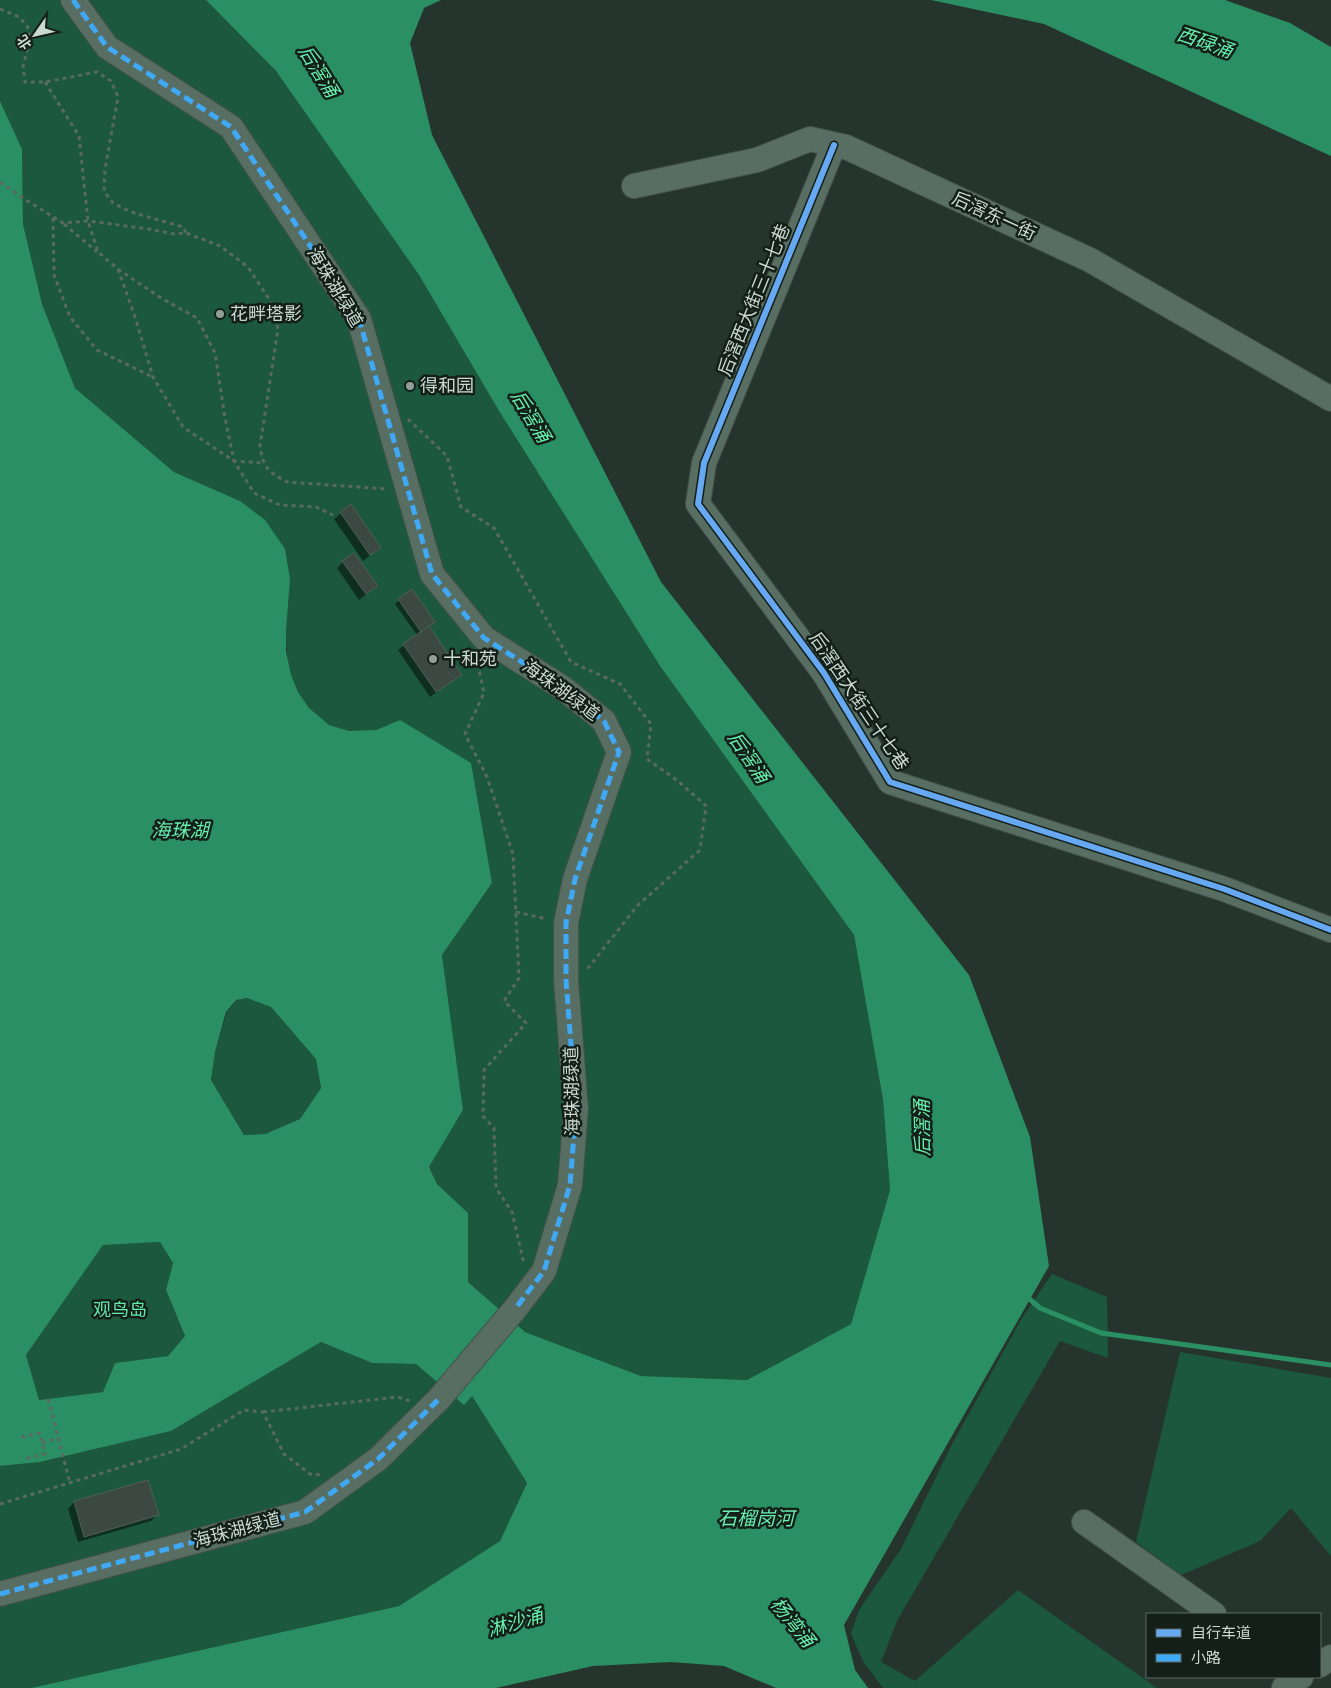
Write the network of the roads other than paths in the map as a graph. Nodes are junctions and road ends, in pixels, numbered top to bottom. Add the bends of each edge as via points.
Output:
1 (73, 0) edge
2 (834, 145) junction
3 (634, 186) dead end
4 (1331, 399) edge
5 (1331, 930) edge
6 (1084, 1522) dead end
7 (0, 1594) edge
8 (1213, 1613) edge
9 (1299, 1678) edge
10 (1284, 1688) edge

1 - 7 street, 海珠湖绿道 via 108,47 231,127 359,319 432,574 484,638 563,688 604,721 619,752 575,879 566,924 566,980 576,1109 570,1185 544,1272 433,1404 378,1459 305,1512
2 - 3 street, 后滘东一街 via 810,139 757,160
2 - 4 street, 后滘东一街 via 846,147 1090,260
2 - 5 street, 后滘西大街三十七巷 via 704,463 698,504 824,673 890,782 1224,889
6 - 8 street
9 - 10 street

